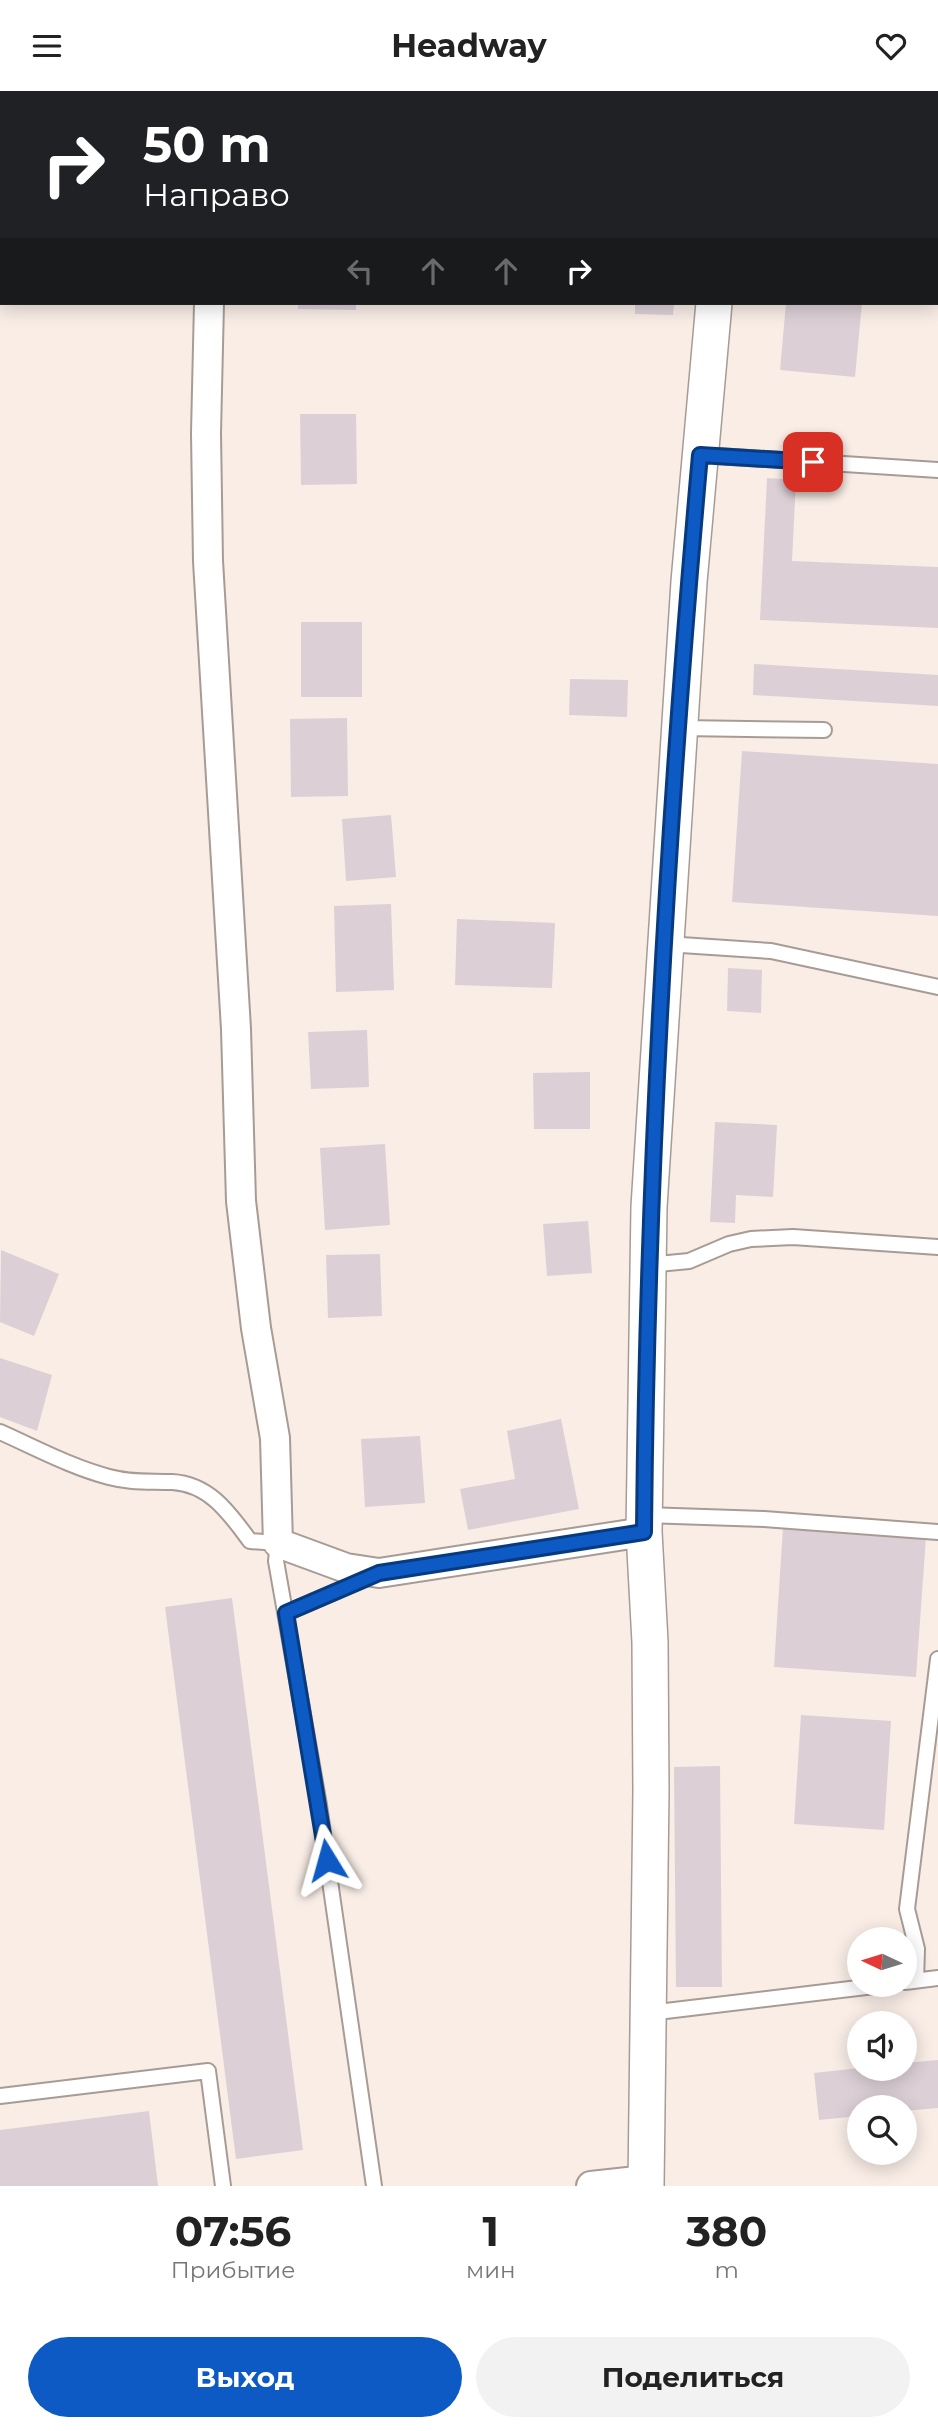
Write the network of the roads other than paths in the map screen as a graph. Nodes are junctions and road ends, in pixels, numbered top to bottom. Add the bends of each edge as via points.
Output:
1 (209, 305) edge
2 (714, 305) edge
3 (700, 455) junction
4 (938, 470) edge
5 (679, 727) junction
6 (824, 730) dead end
7 (664, 944) junction
8 (938, 987) edge
9 (938, 1247) edge
10 (648, 1265) junction
11 (0, 1432) edge
12 (644, 1523) junction
13 (938, 1532) edge
14 (278, 1543) junction
15 (379, 1573) junction
16 (286, 1613) junction
17 (938, 1659) edge
18 (911, 1927) edge
19 (938, 1978) edge
20 (917, 1980) edge
21 (847, 1989) edge
22 (648, 2013) junction
23 (0, 2096) edge
24 (646, 2183) edge
25 (223, 2186) edge
26 (374, 2186) edge
27 (590, 2186) edge

1 - 14 street via 208,561 241,1201 275,1438
2 - 3 street
3 - 4 lane
3 - 5 street
5 - 6 lane
5 - 7 street
7 - 8 lane via 771,951
7 - 10 street
9 - 10 lane via 793,1237 729,1244 689,1261
10 - 12 street
11 - 14 lane via 111,1478 197,1487 228,1511 250,1541
12 - 13 lane via 764,1519
12 - 15 street
12 - 22 street via 650,1669
14 - 15 street via 346,1568
14 - 16 lane via 276,1561
15 - 16 lane
16 - 26 lane
17 - 18 lane via 906,1909
19 - 20 lane
21 - 22 lane
22 - 24 street
23 - 25 lane via 208,2070
24 - 27 street

